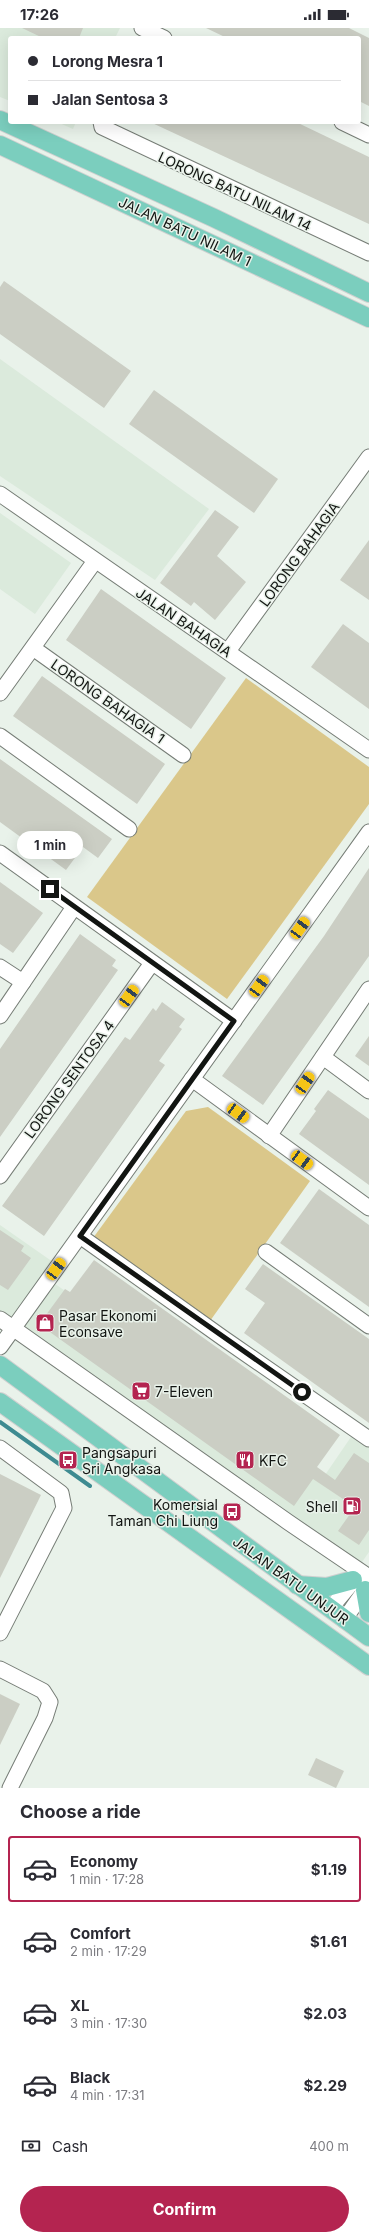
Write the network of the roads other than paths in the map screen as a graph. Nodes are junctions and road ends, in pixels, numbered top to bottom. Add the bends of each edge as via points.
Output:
1 (142, 28) edge
2 (160, 36) edge
3 (9, 124) edge
4 (346, 124) edge
5 (102, 125) edge
6 (369, 135) edge
7 (0, 145) edge
8 (214, 218) junction
9 (204, 240) junction
10 (369, 253) edge
11 (369, 293) edge
12 (369, 318) edge
13 (369, 457) edge
14 (0, 494) edge
15 (95, 561) junction
16 (34, 648) junction
17 (228, 651) junction
18 (0, 693) edge
19 (0, 736) edge
20 (369, 750) edge
21 (183, 755) dead end
22 (128, 829) dead end
23 (369, 832) edge
24 (0, 854) edge
25 (74, 907) junction
26 (152, 963) junction
27 (0, 967) edge
28 (23, 982) junction
29 (369, 989) edge
30 (0, 1016) edge
31 (234, 1021) junction
32 (323, 1057) junction
33 (192, 1079) junction
34 (369, 1092) edge
35 (269, 1136) junction
36 (2, 1169) edge
37 (369, 1208) edge
38 (80, 1236) junction
39 (266, 1252) dead end
40 (0, 1319) edge
41 (369, 1326) edge
42 (13, 1329) junction
43 (0, 1347) edge
44 (0, 1365) edge
45 (0, 1402) edge
46 (369, 1439) edge
47 (0, 1448) edge
48 (240, 1575) junction
49 (363, 1579) edge
50 (297, 1585) junction
51 (369, 1613) edge
52 (335, 1616) junction
53 (0, 1633) edge
54 (369, 1637) edge
55 (369, 1655) edge
56 (369, 1666) edge
57 (0, 1669) edge
58 (10, 1788) edge

1 - 2 street
3 - 8 main road, JALAN BATU NILAM 1
4 - 6 street
5 - 10 street, LORONG BATU NILAM 14
7 - 9 main road, JALAN BATU NILAM 1
8 - 9 main road
8 - 11 main road, JALAN BATU NILAM 1
9 - 12 main road, JALAN BATU NILAM 1
13 - 17 street, LORONG BAHAGIA
14 - 15 street, JALAN BAHAGIA
15 - 16 street
15 - 17 street, JALAN BAHAGIA
16 - 18 street
16 - 21 street, LORONG BAHAGIA 1
17 - 20 street, JALAN BAHAGIA
19 - 22 street
23 - 31 street
24 - 25 street
25 - 26 street
25 - 28 street
26 - 31 street
26 - 36 street, LORONG SENTOSA 4
27 - 28 street
28 - 30 street
29 - 32 street
31 - 33 street
32 - 34 street
32 - 35 street
33 - 35 street
33 - 38 street
35 - 37 street
38 - 42 street
38 - 46 street
39 - 41 street
40 - 42 street
42 - 43 street
42 - 49 street via 288,1522
44 - 50 main road, JALAN BATU UNJUR
45 - 48 main road, JALAN BATU UNJUR
47 - 53 street via 61,1493 64,1508
48 - 52 main road via 257,1574 299,1606 325,1619
48 - 56 main road, JALAN BATU UNJUR
49 - 50 main road via 327,1587
49 - 51 main road
49 - 52 street
50 - 52 main road, JALAN BATU UNJUR
52 - 54 main road, JALAN BATU UNJUR
52 - 55 main road via 343,1636
57 - 58 street via 43,1691 50,1702 45,1718

